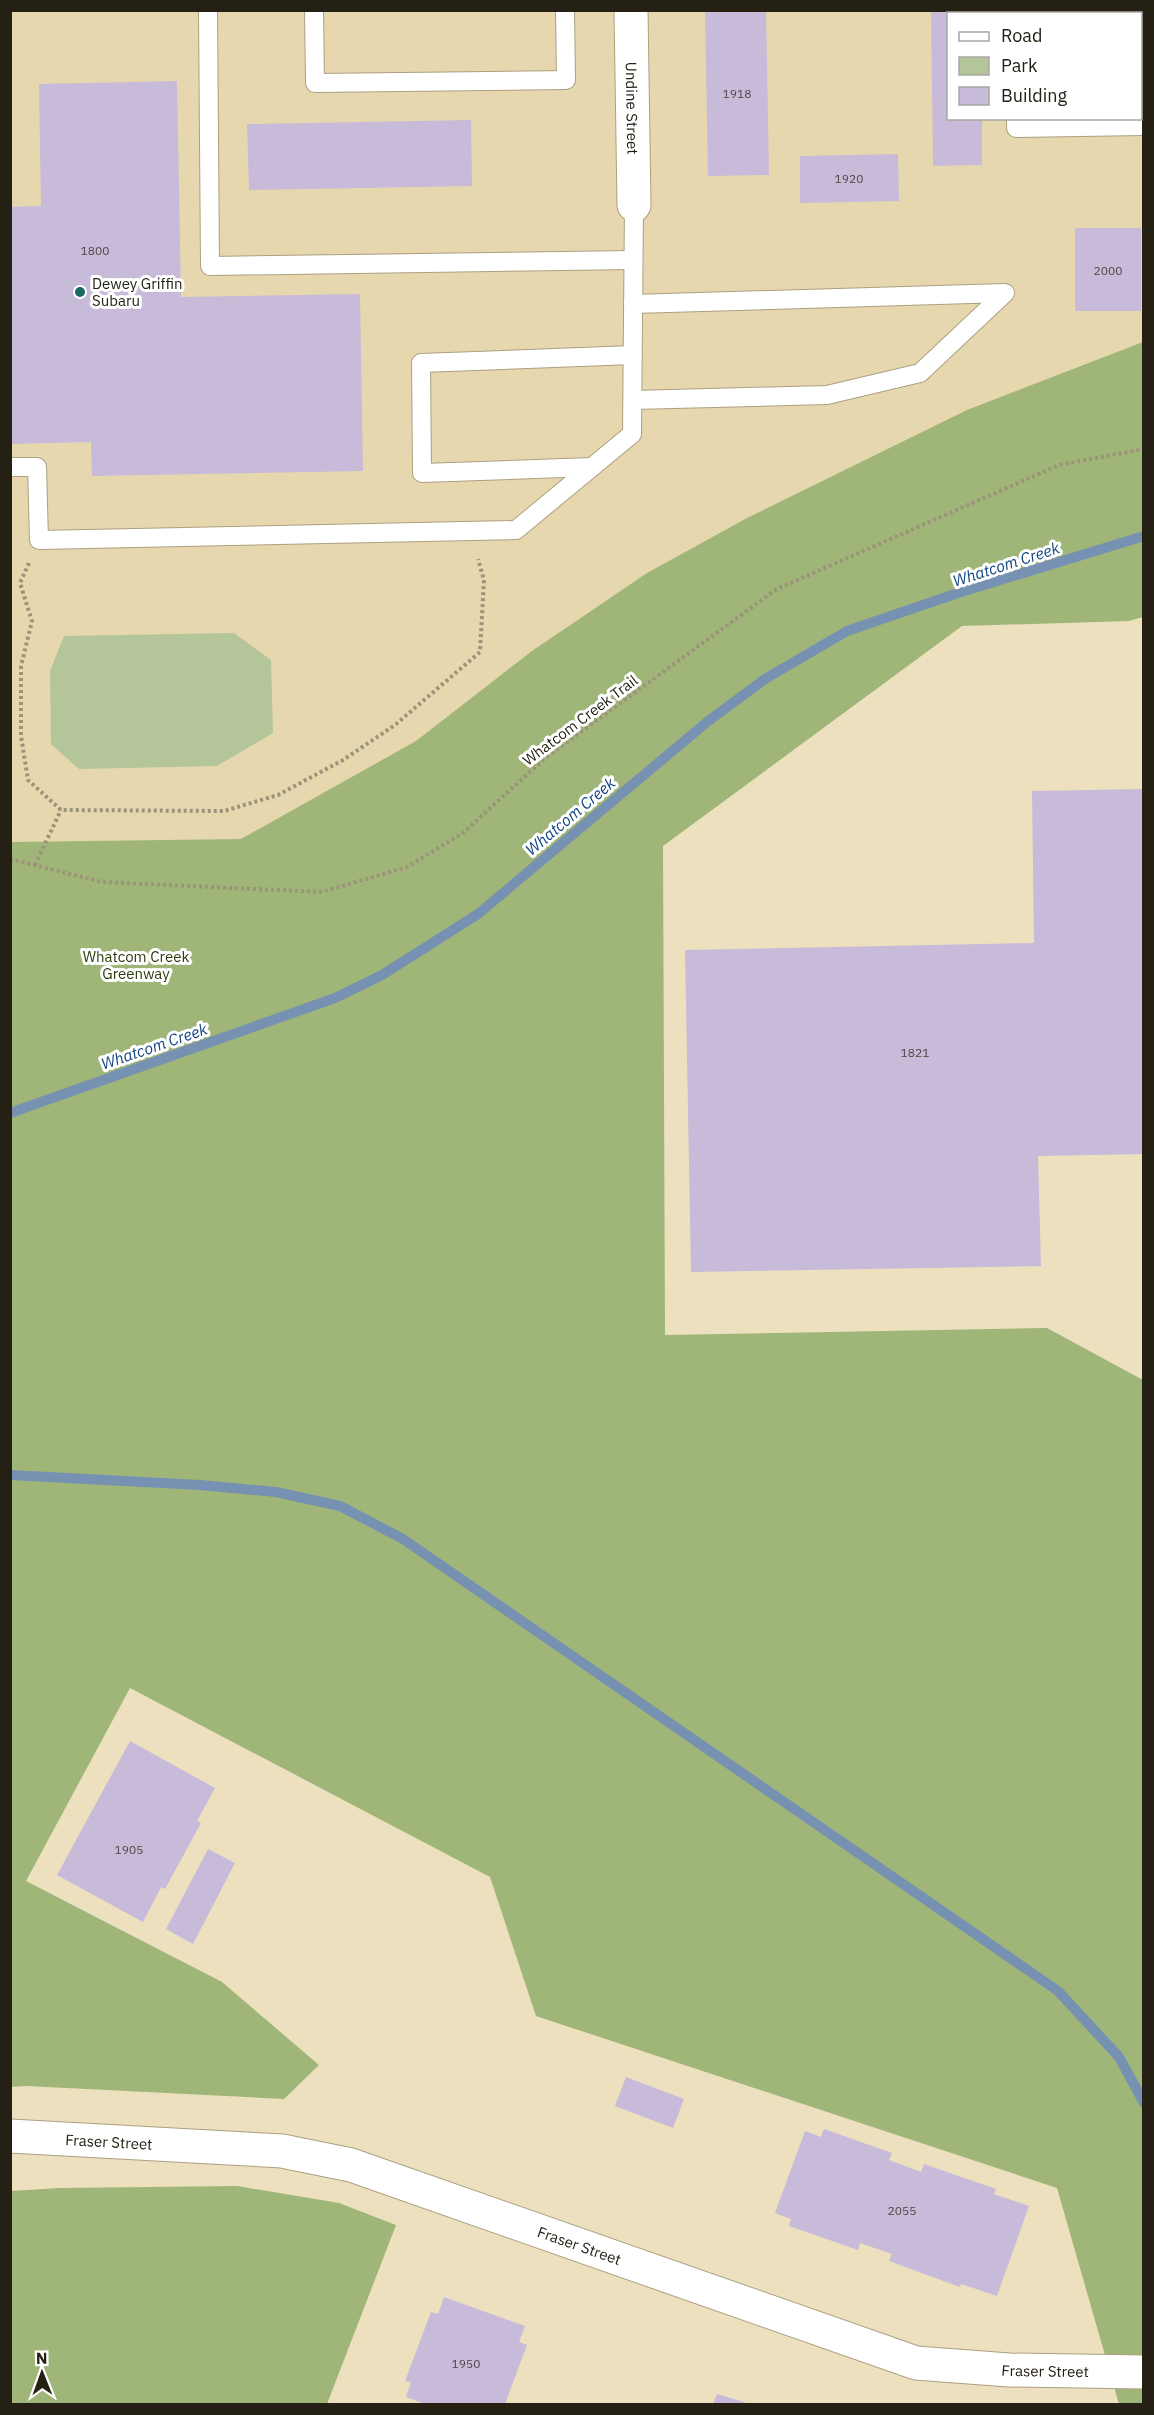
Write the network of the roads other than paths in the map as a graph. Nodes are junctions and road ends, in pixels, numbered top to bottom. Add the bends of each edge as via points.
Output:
1 (208, 10) edge
2 (314, 10) edge
3 (565, 10) edge
4 (631, 10) edge
5 (1016, 120) edge
6 (1143, 126) edge
7 (634, 205) joint
8 (633, 260) junction
9 (633, 304) junction
10 (633, 355) junction
11 (633, 400) junction
12 (10, 467) edge
13 (592, 467) junction
14 (10, 2136) edge
15 (1143, 2372) edge

1 - 8 lane via 210,266
2 - 3 lane via 315,83 566,80
4 - 7 street, Undine Street
5 - 6 lane via 1016,128
7 - 8 lane
8 - 9 lane
9 - 10 lane
9 - 11 lane via 1005,293 920,373 827,395
10 - 11 lane
10 - 13 lane via 421,363 422,473
11 - 13 lane via 632,434
12 - 13 lane via 37,467 39,540 516,530
14 - 15 street, Fraser Street via 282,2151 351,2165 916,2363 1008,2370

